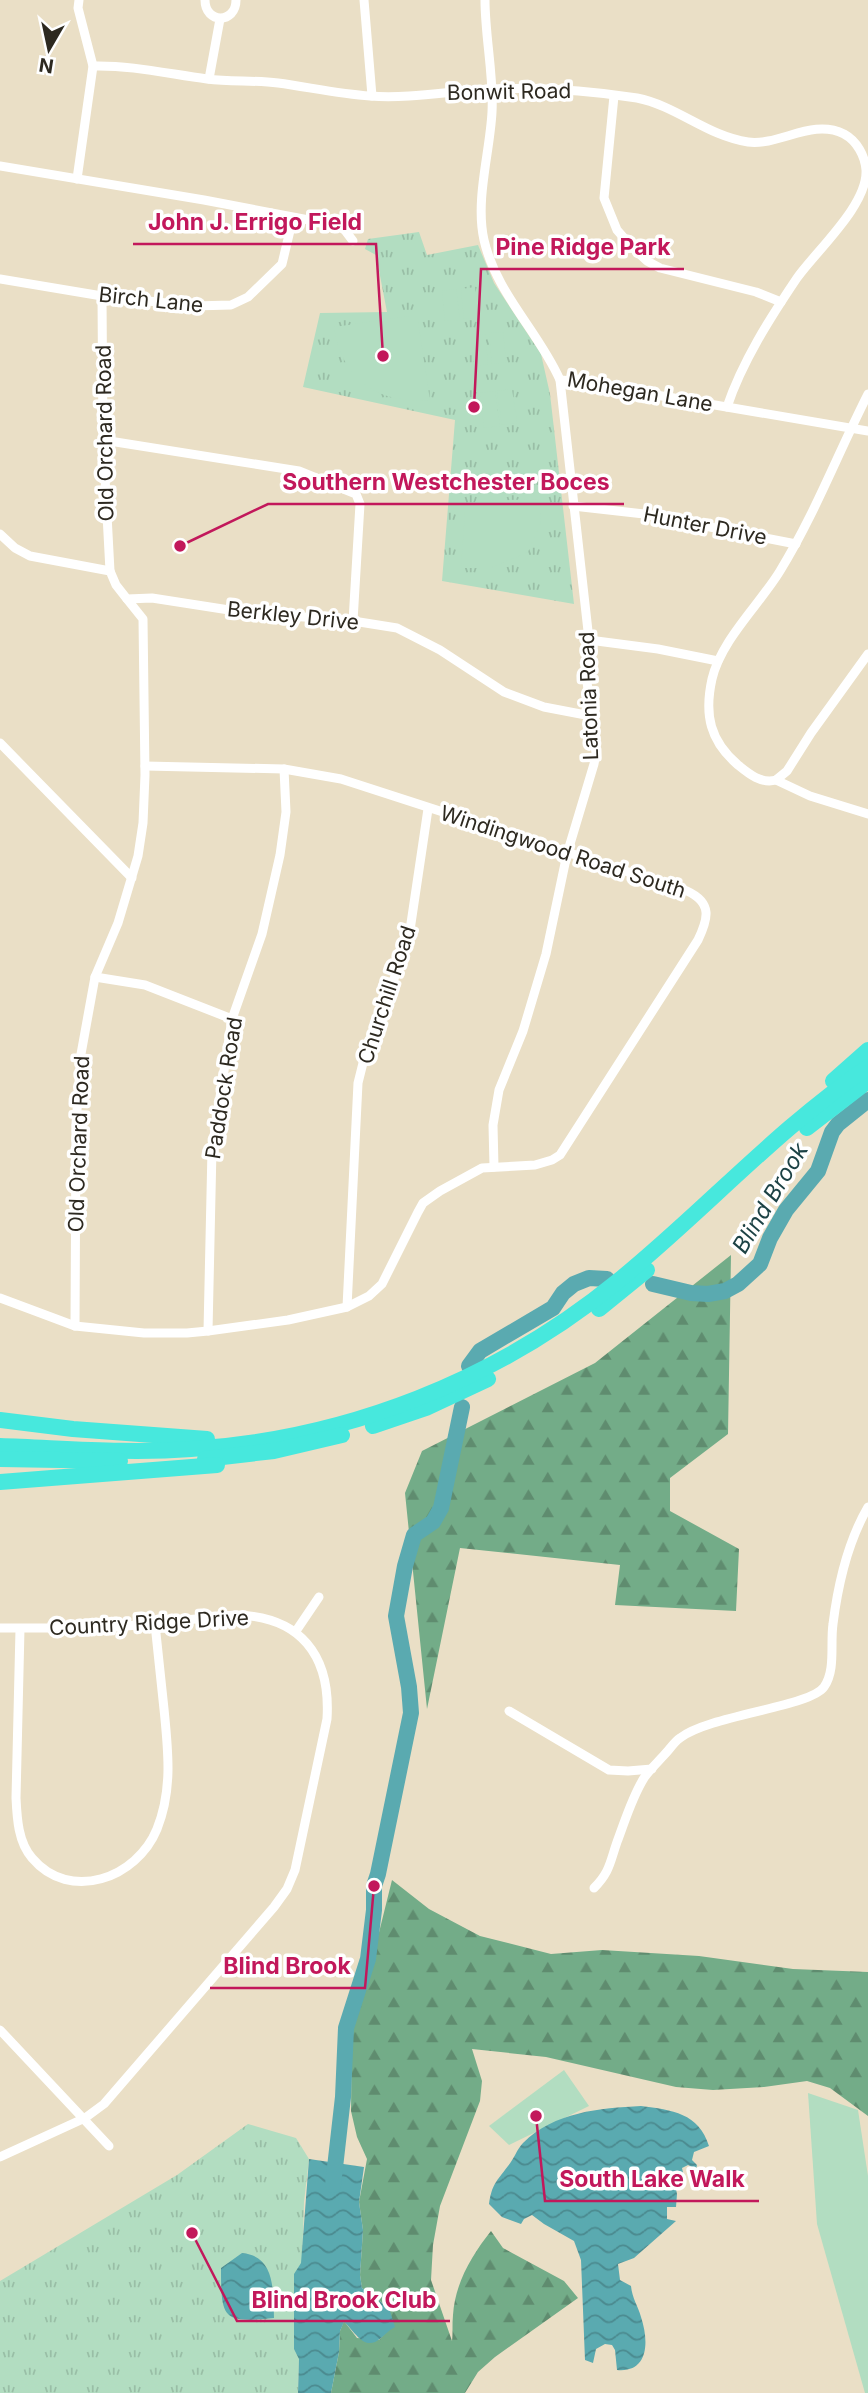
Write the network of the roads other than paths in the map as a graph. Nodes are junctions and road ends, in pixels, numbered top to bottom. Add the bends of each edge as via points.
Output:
1 (79, 0) edge
2 (205, 0) edge
3 (236, 0) edge
4 (364, 0) edge
5 (485, 0) edge
6 (220, 19) junction
7 (93, 66) junction
8 (209, 79) junction
9 (491, 89) junction
10 (372, 96) junction
11 (614, 96) junction
12 (0, 166) edge
13 (78, 179) junction
14 (293, 218) junction
15 (353, 241) dead end
16 (0, 279) edge
17 (102, 296) junction
18 (781, 302) junction
19 (559, 380) junction
20 (868, 394) edge
21 (727, 407) junction
22 (851, 428) junction
23 (868, 431) edge
24 (103, 440) junction
25 (573, 506) junction
26 (0, 534) edge
27 (796, 544) junction
28 (110, 571) junction
29 (127, 599) junction
30 (354, 621) junction
31 (589, 640) junction
32 (868, 654) edge
33 (718, 661) junction
34 (591, 716) junction
35 (0, 743) edge
36 (145, 766) junction
37 (284, 769) junction
38 (776, 780) junction
39 (428, 809) junction
40 (868, 814) edge
41 (567, 853) junction
42 (132, 878) junction
43 (95, 977) junction
44 (232, 1019) junction
45 (868, 1050) edge
46 (868, 1067) edge
47 (868, 1081) edge
48 (494, 1167) junction
49 (734, 1178) junction
50 (0, 1298) edge
51 (347, 1307) junction
52 (75, 1326) junction
53 (208, 1331) junction
54 (0, 1420) edge
55 (345, 1423) junction
56 (0, 1446) edge
57 (289, 1448) junction
58 (0, 1459) edge
59 (0, 1482) edge
60 (868, 1507) edge
61 (319, 1597) dead end
62 (155, 1624) junction
63 (0, 1628) edge
64 (20, 1629) junction
65 (296, 1632) junction
66 (509, 1711) dead end
67 (652, 1769) junction
68 (594, 1888) dead end
69 (0, 2030) edge
70 (85, 2118) junction
71 (110, 2146) dead end
72 (0, 2157) edge

1 - 7 street
2 - 6 street via 210,16
3 - 6 street via 234,12
4 - 10 street
5 - 9 street, Mohegan Lane
6 - 8 street
7 - 8 street, Bonwit Road
7 - 13 street
8 - 10 street, Bonwit Road
9 - 10 street, Bonwit Road
9 - 11 street, Bonwit Road via 559,88
9 - 19 street, Mohegan Lane via 484,239 501,282
11 - 18 street via 604,198 617,230 660,268
11 - 18 street, Bonwit Road via 658,104 734,139 763,142 822,130 854,142 866,170 863,190 838,231
12 - 13 street
13 - 14 street
14 - 15 street via 335,225
14 - 17 street, Birch Lane via 282,264 248,297 231,305 194,306
16 - 17 street, Birch Lane
17 - 24 street, Old Orchard Road
18 - 21 street, Bonwit Road
19 - 21 street, Mohegan Lane
19 - 25 street, Latonia Road
20 - 22 street
21 - 22 street, Mohegan Lane
22 - 23 street, Mohegan Lane
22 - 27 street
24 - 28 street, Old Orchard Road
24 - 30 street via 299,471 356,494 360,504
25 - 27 street, Hunter Drive via 644,514
25 - 31 street, Latonia Road
26 - 28 street via 30,556
27 - 33 street
28 - 29 street
29 - 30 street, Berkley Drive
29 - 36 street, Old Orchard Road via 143,619
30 - 34 street, Berkley Drive via 397,628 504,692 544,708
31 - 33 street
31 - 34 street, Latonia Road
32 - 38 street via 787,771
33 - 38 street via 709,697 719,746 751,776
34 - 41 street, Latonia Road via 594,764
35 - 42 street
36 - 37 street, Windingwood Road South
36 - 42 street, Old Orchard Road via 143,823
37 - 39 street, Windingwood Road South via 341,779
37 - 44 street, Paddock Road via 281,855 262,934
38 - 40 street
39 - 41 street, Windingwood Road South
39 - 51 street, Churchill Road via 405,951 367,1047 358,1083
41 - 48 street, Latonia Road via 546,954 499,1090 493,1125
41 - 48 street, Windingwood Road South via 699,897 706,907 706,919 698,940 560,1154 535,1165
42 - 43 street, Old Orchard Road
43 - 44 street via 145,985
43 - 52 street, Old Orchard Road via 81,1054 76,1124
44 - 53 street, Paddock Road via 212,1149
45 - 49 highway via 777,1131
46 - 49 highway
47 - 57 highway via 806,1129 629,1286 553,1342 426,1408
48 - 51 street via 482,1168 424,1203 382,1284
49 - 55 highway via 620,1279 544,1335 461,1380
50 - 52 street
51 - 53 street
52 - 53 street via 144,1333
54 - 55 highway via 198,1439
55 - 56 highway via 268,1441 190,1450
57 - 58 highway via 180,1461
57 - 59 highway via 210,1466
60 - 67 street via 843,1567 832,1628 831,1671 823,1689 694,1731 680,1738
61 - 65 street
62 - 64 street, Country Ridge Drive
62 - 64 street via 169,1759 164,1805 145,1850 108,1878 86,1883 65,1880 46,1870 31,1857 21,1838 16,1798
62 - 65 street, Country Ridge Drive via 256,1615
63 - 64 street, Country Ridge Drive
65 - 70 street, Country Ridge Drive via 319,1661 328,1699 295,1870 287,1889 120,2088
66 - 67 street via 609,1770
67 - 68 street via 636,1793 605,1877
69 - 70 street
70 - 71 street
70 - 72 street, Country Ridge Drive

